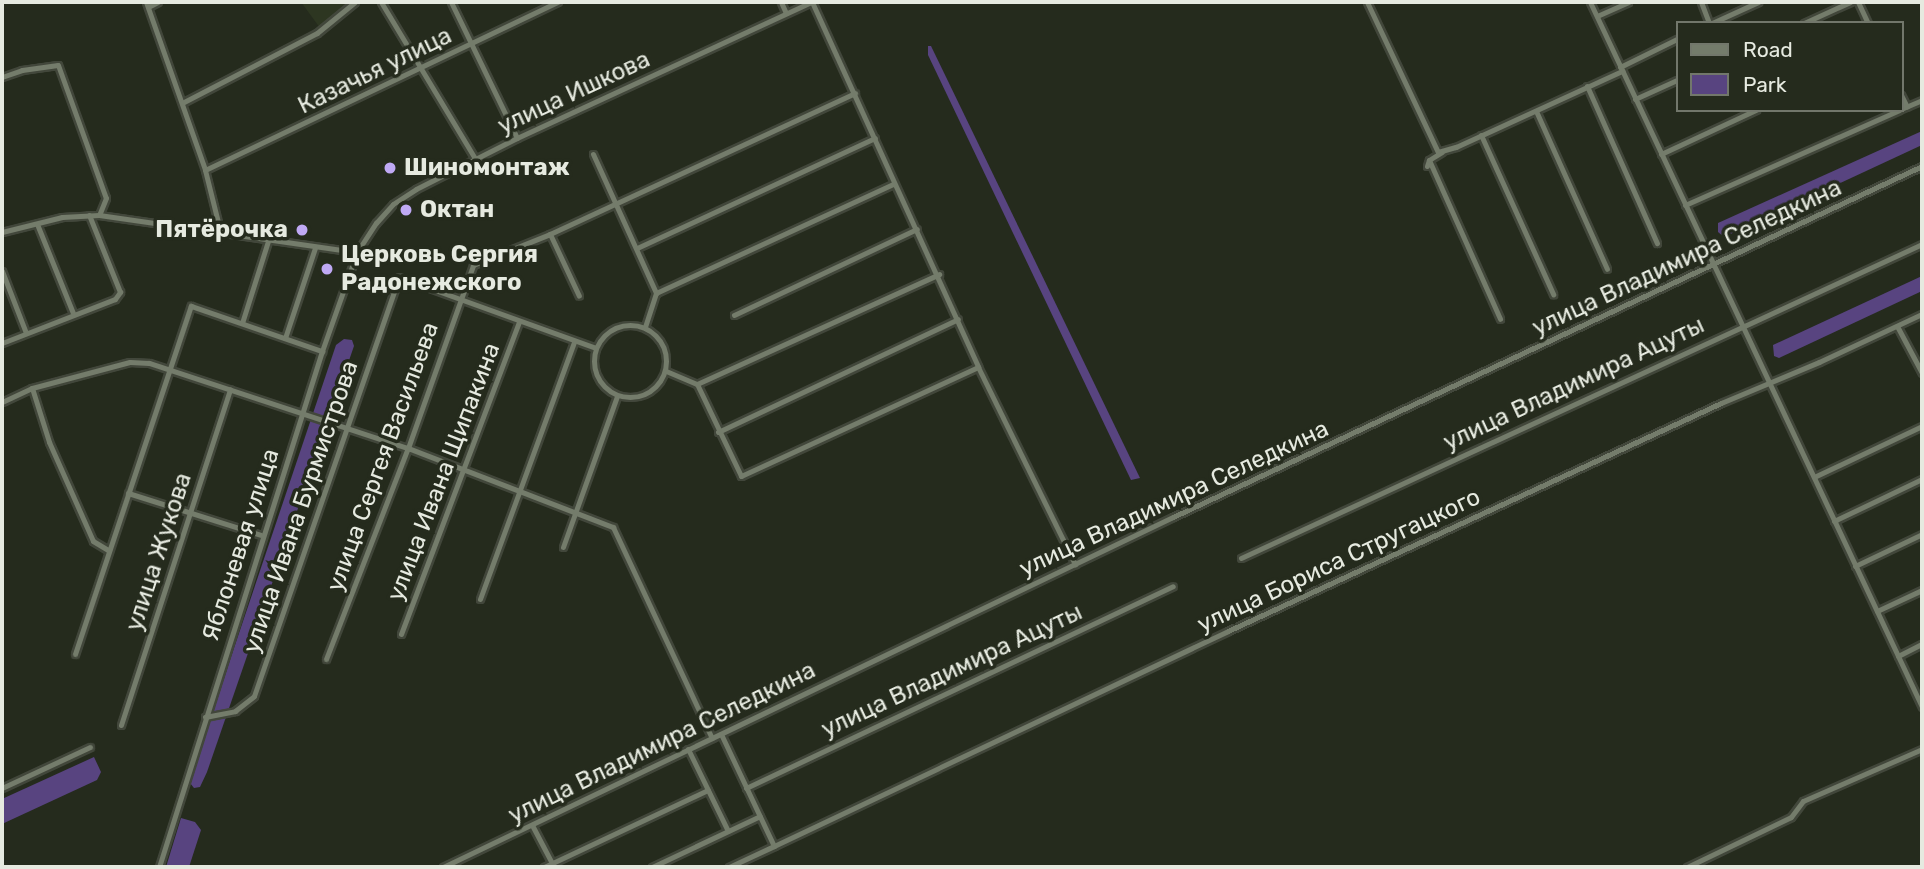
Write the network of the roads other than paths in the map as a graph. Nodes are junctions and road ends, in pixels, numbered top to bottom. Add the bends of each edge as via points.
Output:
1 (158, 2) edge
2 (355, 2) edge
3 (381, 2) edge
4 (451, 2) edge
5 (558, 2) edge
6 (781, 2) edge
7 (812, 2) edge
8 (1367, 2) edge
9 (1590, 2) edge
10 (1628, 2) edge
11 (1701, 2) edge
12 (1758, 2) edge
13 (1850, 2) edge
14 (1858, 2) edge
15 (147, 4) edge
16 (786, 13) junction
17 (1597, 16) junction
18 (1710, 21) edge
19 (1715, 21) edge
20 (1808, 21) edge
21 (1867, 21) edge
22 (1675, 40) edge
23 (472, 44) junction
24 (421, 69) junction
25 (1621, 69) junction
26 (2, 77) edge
27 (1675, 81) edge
28 (1587, 86) junction
29 (855, 93) junction
30 (1635, 99) junction
31 (1922, 100) edge
32 (182, 103) junction
33 (1903, 109) edge
34 (1536, 111) junction
35 (1752, 112) edge
36 (1895, 112) edge
37 (1481, 135) junction
38 (517, 138) junction
39 (875, 138) junction
40 (1442, 152) junction
41 (1661, 153) junction
42 (593, 154) dead end
43 (476, 160) junction
44 (1922, 166) edge
45 (205, 170) junction
46 (893, 184) junction
47 (615, 202) junction
48 (1685, 205) junction
49 (89, 215) junction
50 (99, 215) junction
51 (37, 224) junction
52 (917, 229) junction
53 (2, 232) edge
54 (221, 234) junction
55 (550, 234) junction
56 (268, 241) junction
57 (1657, 243) dead end
58 (1922, 244) edge
59 (315, 248) junction
60 (638, 248) junction
61 (357, 252) junction
62 (1714, 267) junction
63 (1606, 269) dead end
64 (2, 271) edge
65 (939, 274) junction
66 (656, 293) junction
67 (1553, 294) dead end
68 (579, 296) dead end
69 (460, 299) junction
70 (73, 313) junction
71 (734, 314) dead end
72 (1922, 314) edge
73 (958, 319) junction
74 (1500, 320) dead end
75 (519, 321) junction
76 (242, 323) junction
77 (1741, 326) junction
78 (1896, 326) junction
79 (645, 327) junction
80 (26, 333) junction
81 (285, 338) junction
82 (574, 342) junction
83 (2, 343) edge
84 (596, 348) junction
85 (322, 351) junction
86 (978, 367) junction
87 (169, 368) junction
88 (666, 371) junction
89 (1922, 374) edge
90 (697, 384) junction
91 (1768, 384) junction
92 (32, 388) junction
93 (230, 389) junction
94 (617, 396) junction
95 (2, 402) edge
96 (301, 414) junction
97 (1922, 426) edge
98 (345, 428) junction
99 (718, 432) junction
100 (408, 448) junction
101 (463, 469) junction
102 (1814, 477) junction
103 (1922, 479) edge
104 (518, 488) junction
105 (128, 493) junction
106 (575, 510) junction
107 (190, 512) junction
108 (1834, 521) junction
109 (1922, 534) edge
110 (261, 535) junction
111 (563, 547) dead end
112 (108, 550) junction
113 (1241, 558) dead end
114 (1075, 564) junction
115 (1855, 566) junction
116 (1173, 586) dead end
117 (1922, 590) edge
118 (480, 599) dead end
119 (1877, 611) junction
120 (401, 634) dead end
121 (1922, 645) edge
122 (75, 654) dead end
123 (1898, 656) junction
124 (326, 659) dead end
125 (1921, 702) edge
126 (205, 717) junction
127 (121, 725) dead end
128 (721, 734) junction
129 (712, 738) junction
130 (90, 747) dead end
131 (1922, 749) edge
132 (688, 750) junction
133 (2, 788) edge
134 (746, 788) junction
135 (708, 790) junction
136 (760, 816) junction
137 (532, 825) junction
138 (729, 831) junction
139 (774, 846) junction
140 (553, 865) edge
141 (159, 867) edge
142 (443, 867) edge
143 (544, 867) edge
144 (652, 867) edge
145 (729, 867) edge
146 (1687, 867) edge

1 - 15 street
2 - 32 street via 317,33
3 - 24 street
4 - 23 street
5 - 23 street, Казачья улица
6 - 16 street
7 - 16 street, улица Ишкова
7 - 29 street
8 - 40 street via 1434,149
9 - 17 street
10 - 17 street
11 - 18 street
12 - 19 street
13 - 20 street
14 - 21 street
15 - 32 street
16 - 38 street, улица Ишкова
17 - 25 street
22 - 25 street
23 - 24 street, Казачья улица
23 - 38 street
24 - 43 street
24 - 45 street, Казачья улица
25 - 28 street
25 - 30 street
26 - 50 street via 22,69 58,65 106,198
27 - 30 street
28 - 34 street
28 - 57 street
29 - 39 street
29 - 47 street, улица Сергея Васильева
30 - 41 street
31 - 33 street
32 - 45 street
34 - 37 street
34 - 63 street
35 - 41 street
36 - 48 street
37 - 40 street
37 - 67 street
38 - 43 street, улица Ишкова
39 - 46 street
39 - 60 street
40 - 74 street via 1428,163
41 - 48 street
42 - 47 street
43 - 61 street, улица Ишкова via 393,204
44 - 62 street, улица Владимира Селедкина
45 - 54 street
46 - 52 street
46 - 66 street
47 - 55 street, улица Сергея Васильева
47 - 60 street
48 - 62 street
49 - 50 street
49 - 51 street
49 - 70 street via 120,292 115,299
50 - 54 street
51 - 53 street
51 - 70 street
52 - 65 street
52 - 71 street
54 - 56 street
55 - 68 street
55 - 69 street, улица Сергея Васильева via 473,265
56 - 59 street
56 - 76 street
58 - 77 street, улица Владимира Ацуты
59 - 61 street
59 - 81 street
60 - 66 street
61 - 85 street, Яблоневая улица
62 - 77 street
62 - 114 street, улица Владимира Селедкина
64 - 80 street
65 - 73 street
65 - 90 street
66 - 79 street
69 - 75 street
69 - 98 street, улица Ивана Бурмистрова via 399,277
69 - 100 street, улица Сергея Васильева
70 - 80 street
72 - 78 street, улица Бориса Стругацкого
73 - 86 street
73 - 99 street
75 - 82 street
75 - 101 street, улица Ивана Щипакина
76 - 81 street
76 - 87 street via 191,306
77 - 91 street
77 - 113 street, улица Владимира Ацуты
78 - 89 street
78 - 91 street, улица Бориса Стругацкого
79 - 84 street via 617,327
79 - 88 street via 661,343
80 - 83 street
81 - 85 street
82 - 84 street
82 - 104 street
84 - 94 street via 595,374
85 - 96 street, Яблоневая улица
86 - 99 street via 741,475
86 - 114 street
87 - 92 street via 130,362
87 - 93 street
87 - 105 street
88 - 90 street
88 - 94 street via 648,392
90 - 99 street
91 - 102 street
91 - 139 street, улица Бориса Стругацкого via 1253,619
92 - 95 street
92 - 112 street via 48,442 93,541
93 - 96 street
93 - 107 street, улица Жукова
94 - 106 street
96 - 98 street
96 - 110 street, Яблоневая улица
97 - 102 street
98 - 100 street
98 - 126 street, улица Ивана Бурмистрова via 254,696 234,712
100 - 101 street
100 - 124 street, улица Сергея Васильева
101 - 104 street
101 - 120 street, улица Ивана Щипакина
102 - 108 street
103 - 108 street
104 - 106 street
104 - 118 street
105 - 107 street
105 - 112 street
106 - 111 street
106 - 129 street via 613,527
107 - 110 street
107 - 127 street, улица Жукова
108 - 115 street
109 - 115 street
110 - 126 street, Яблоневая улица
112 - 122 street
114 - 128 street, улица Владимира Селедкина
115 - 119 street
116 - 134 street, улица Владимира Ацуты
117 - 119 street
119 - 123 street
121 - 123 street
123 - 125 street
126 - 141 street, Яблоневая улица
128 - 129 street, улица Владимира Селедкина
128 - 134 street
129 - 132 street, улица Владимира Селедкина
130 - 133 street
131 - 146 street via 1803,801 1791,817
132 - 135 street
132 - 137 street, улица Владимира Селедкина
134 - 136 street
135 - 138 street
135 - 140 street
136 - 138 street
136 - 139 street
137 - 140 street
137 - 142 street, улица Владимира Селедкина
138 - 144 street
139 - 145 street, улица Бориса Стругацкого
140 - 143 street

